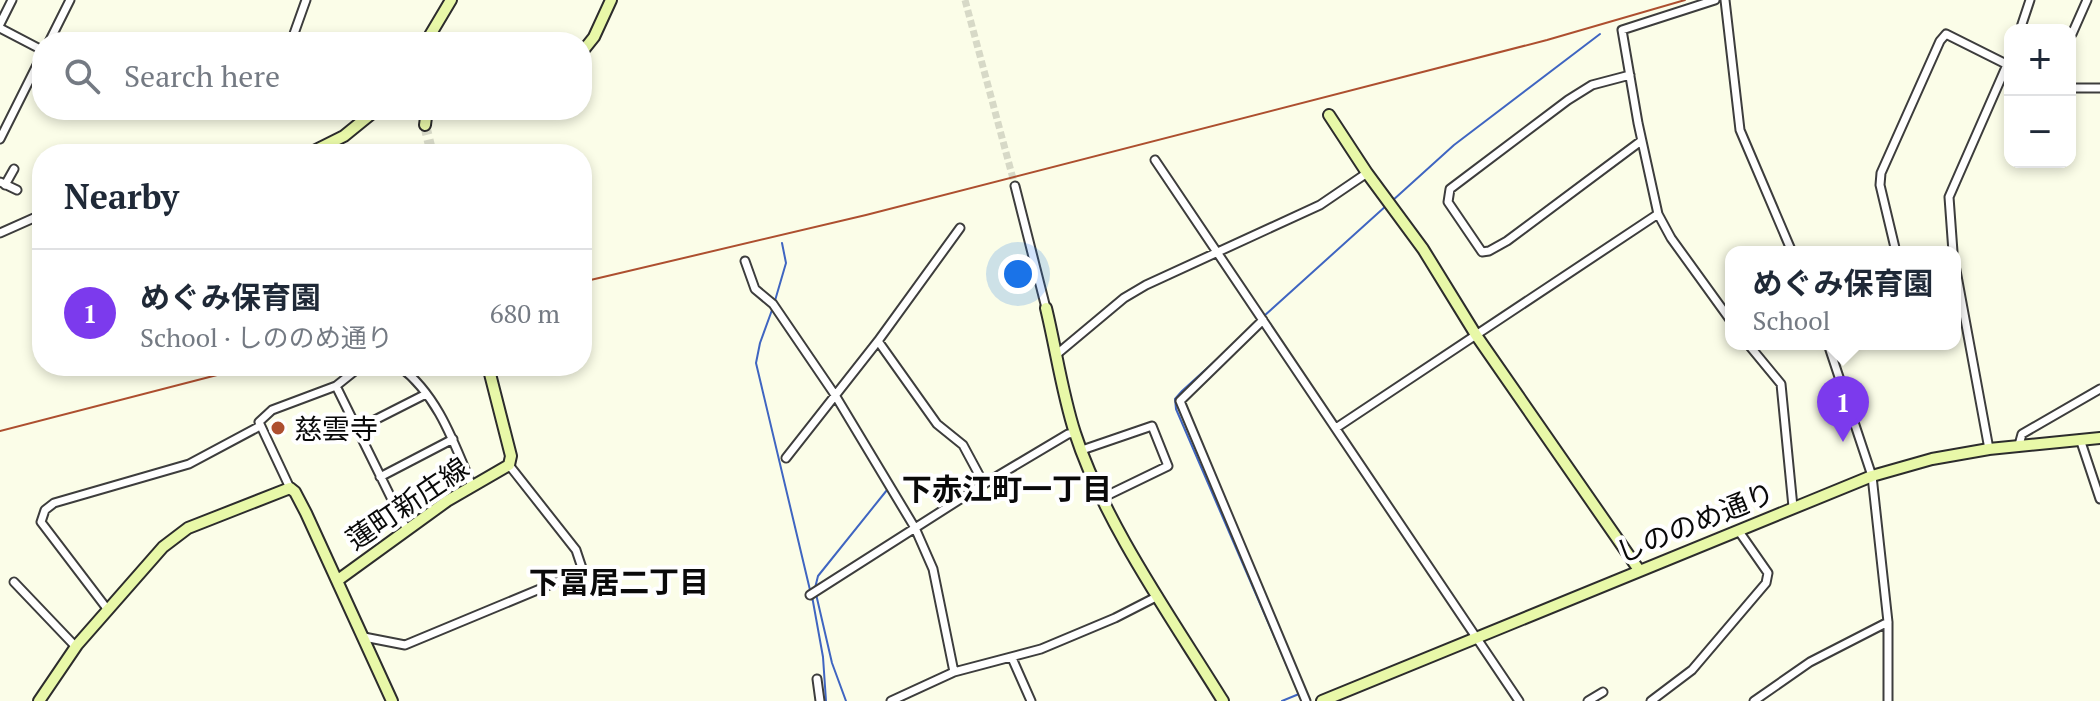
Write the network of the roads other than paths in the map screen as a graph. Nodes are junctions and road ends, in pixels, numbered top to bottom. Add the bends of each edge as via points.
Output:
1 (12, 0) edge
2 (70, 0) edge
3 (306, 0) edge
4 (451, 0) edge
5 (611, 0) edge
6 (1715, 0) edge
7 (1725, 0) edge
8 (2030, 0) edge
9 (2087, 0) edge
10 (2022, 24) edge
11 (2076, 25) edge
12 (0, 26) edge
13 (54, 32) edge
14 (295, 32) edge
15 (432, 32) edge
16 (592, 40) edge
17 (32, 46) edge
18 (2004, 66) edge
19 (32, 73) edge
20 (1630, 75) junction
21 (2004, 77) edge
22 (2076, 88) edge
23 (2100, 88) edge
24 (1329, 115) dead end
25 (364, 120) edge
26 (426, 120) edge
27 (425, 125) tunnel mouth
28 (0, 139) edge
29 (1641, 141) junction
30 (328, 144) edge
31 (1155, 160) dead end
32 (14, 169) dead end
33 (1367, 173) junction
34 (3, 183) edge
35 (1015, 186) tunnel mouth
36 (17, 190) dead end
37 (1658, 214) junction
38 (32, 219) edge
39 (960, 228) dead end
40 (0, 233) edge
41 (1789, 246) edge
42 (1895, 246) edge
43 (1953, 246) edge
44 (1218, 254) junction
45 (745, 261) dead end
46 (1046, 308) joint
47 (1725, 313) edge
48 (1961, 313) edge
49 (1263, 320) junction
50 (1476, 335) junction
51 (878, 341) junction
52 (1753, 350) edge
53 (1830, 350) edge
54 (1057, 354) junction
55 (348, 376) edge
56 (412, 376) edge
57 (491, 376) edge
58 (336, 386) junction
59 (2100, 389) edge
60 (426, 394) junction
61 (835, 395) junction
62 (260, 426) junction
63 (1336, 428) junction
64 (357, 429) junction
65 (1075, 433) junction
66 (2100, 438) edge
67 (453, 439) junction
68 (2080, 439) junction
69 (2019, 445) junction
70 (1989, 449) junction
71 (1082, 450) junction
72 (786, 458) dead end
73 (509, 465) junction
74 (1872, 476) junction
75 (380, 477) junction
76 (984, 484) junction
77 (472, 486) junction
78 (290, 488) junction
79 (1104, 497) junction
80 (2100, 499) edge
81 (1793, 507) junction
82 (406, 528) junction
83 (915, 528) junction
84 (1738, 530) junction
85 (1639, 570) junction
86 (338, 580) junction
87 (14, 582) dead end
88 (810, 595) dead end
89 (1158, 596) junction
90 (108, 610) junction
91 (1888, 622) junction
92 (364, 637) junction
93 (1476, 638) junction
94 (76, 647) junction
95 (1012, 658) junction
96 (954, 672) junction
97 (817, 679) dead end
98 (1603, 692) dead end
99 (1655, 700) edge
100 (39, 701) edge
101 (392, 701) edge
102 (820, 701) edge
103 (891, 701) edge
104 (1031, 701) edge
105 (1223, 701) edge
106 (1306, 701) edge
107 (1322, 701) edge
108 (1519, 701) edge
109 (1588, 701) edge
110 (1754, 701) edge
111 (1888, 701) edge

1 - 12 street
2 - 13 street
3 - 14 street
4 - 15 main road
5 - 16 main road
6 - 20 street via 1622,30
7 - 41 street via 1740,130
8 - 10 street
9 - 11 street
12 - 17 street
18 - 42 street via 1946,34 1940,41 1881,173
19 - 28 street
20 - 29 street
20 - 29 street via 1592,85 1568,100 1450,189 1448,202 1482,252 1489,251
21 - 43 street via 1949,197
22 - 23 street
24 - 33 main road
25 - 30 main road
26 - 27 main road
29 - 37 street
31 - 44 street
32 - 34 street
33 - 44 street via 1320,205
33 - 50 main road via 1423,249
34 - 36 street
35 - 46 street
37 - 47 street
37 - 50 street
38 - 40 street
39 - 51 street
44 - 49 street
44 - 54 street via 1124,298
45 - 61 street via 755,289 773,304
46 - 54 main road
48 - 70 street
49 - 63 street
49 - 106 street via 1180,401
50 - 63 street
50 - 85 main road
51 - 61 street
51 - 76 street via 937,424 963,445
52 - 81 street via 1781,384
53 - 74 street
54 - 65 main road
55 - 58 street
56 - 60 street
57 - 73 main road, 蓮町新庄線
58 - 62 street via 272,410
58 - 64 street
59 - 69 street via 2022,434
60 - 64 street
60 - 67 street
61 - 72 street
61 - 83 street
62 - 78 street
62 - 90 street via 189,464 45,510 41,522
63 - 93 street
64 - 75 street
65 - 71 main road
65 - 76 street
66 - 68 main road, しののめ通り
67 - 75 street
67 - 77 street
68 - 69 main road, しののめ通り
68 - 80 street
69 - 70 main road, しののめ通り
70 - 74 main road, しののめ通り
71 - 79 main road
71 - 79 street via 1152,426 1168,466
73 - 77 main road, 蓮町新庄線
73 - 92 street via 576,550 583,571 405,645
74 - 81 main road, しののめ通り
74 - 91 street
75 - 82 street
76 - 83 street
77 - 82 main road, 蓮町新庄線
78 - 86 main road, 蓮町新庄線
78 - 90 main road via 188,528 163,547
79 - 89 main road
81 - 84 main road, しののめ通り
82 - 86 main road, 蓮町新庄線
83 - 88 street
83 - 96 street via 933,569
84 - 85 main road, しののめ通り
84 - 99 street via 1768,573 1766,583 1692,670
85 - 93 main road, しののめ通り
86 - 92 main road
87 - 94 street
89 - 95 street
89 - 105 main road
90 - 94 main road
91 - 110 street via 1810,662
91 - 111 street
92 - 101 main road
93 - 107 main road, しののめ通り
93 - 108 street
94 - 100 main road
95 - 96 street
95 - 104 street
96 - 103 street
97 - 102 street
98 - 109 street

